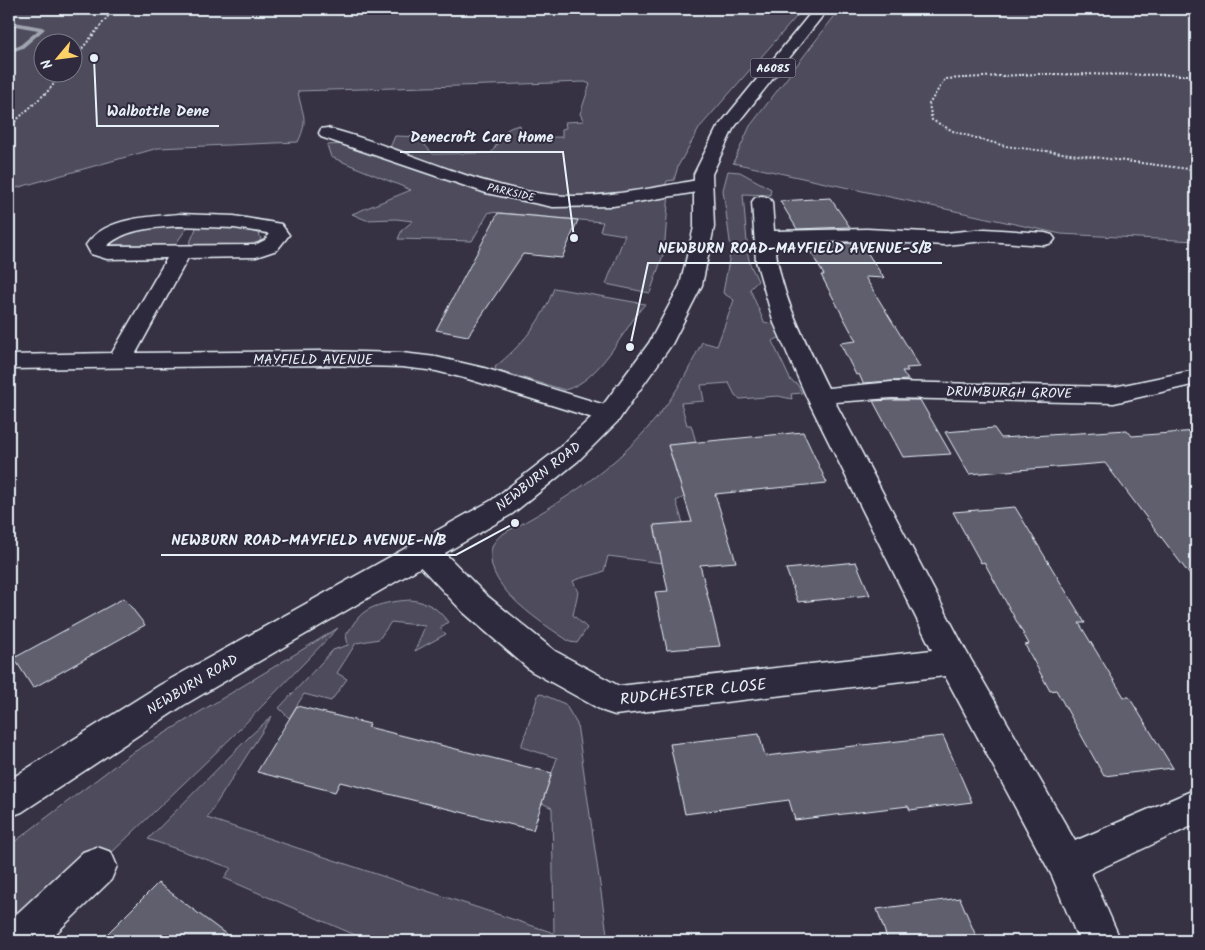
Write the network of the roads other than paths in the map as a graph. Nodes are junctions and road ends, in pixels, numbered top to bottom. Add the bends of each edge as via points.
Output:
1 (821, 9) edge
2 (326, 133) dead end
3 (704, 185) junction
4 (762, 202) dead end
5 (764, 238) junction
6 (1045, 239) dead end
7 (181, 252) junction
8 (120, 360) junction
9 (9, 362) edge
10 (1196, 377) edge
11 (820, 396) junction
12 (609, 415) junction
13 (424, 551) junction
14 (954, 661) junction
15 (9, 800) edge
16 (1196, 806) edge
17 (1067, 864) junction
18 (97, 866) dead end
19 (18, 941) edge
20 (1100, 941) edge

1 - 3 street, NEWBURN ROAD / A6085 via 725,128 703,174
2 - 3 street, PARKSIDE via 493,189 552,201 613,200
3 - 12 street, NEWBURN ROAD / A6085 via 704,227 691,285 660,344
4 - 5 street
5 - 6 street via 867,235
5 - 11 street via 766,261 785,323
7 - 7 street via 256,251 276,242 279,235 274,228 262,225 220,220 178,221 114,230 100,238 96,245 98,250 107,253
7 - 8 street
8 - 9 street, MAYFIELD AVENUE
8 - 12 street, MAYFIELD AVENUE via 402,360 475,372
10 - 11 street, DRUMBURGH GROVE via 1114,395 892,390
11 - 14 street
12 - 13 street, NEWBURN ROAD / A6085 via 568,455 502,507
13 - 14 street, RUDCHESTER CLOSE via 474,603 543,661 615,701
13 - 15 street, NEWBURN ROAD / A6085 via 172,695
14 - 17 street
16 - 17 street
17 - 20 street
18 - 19 street

